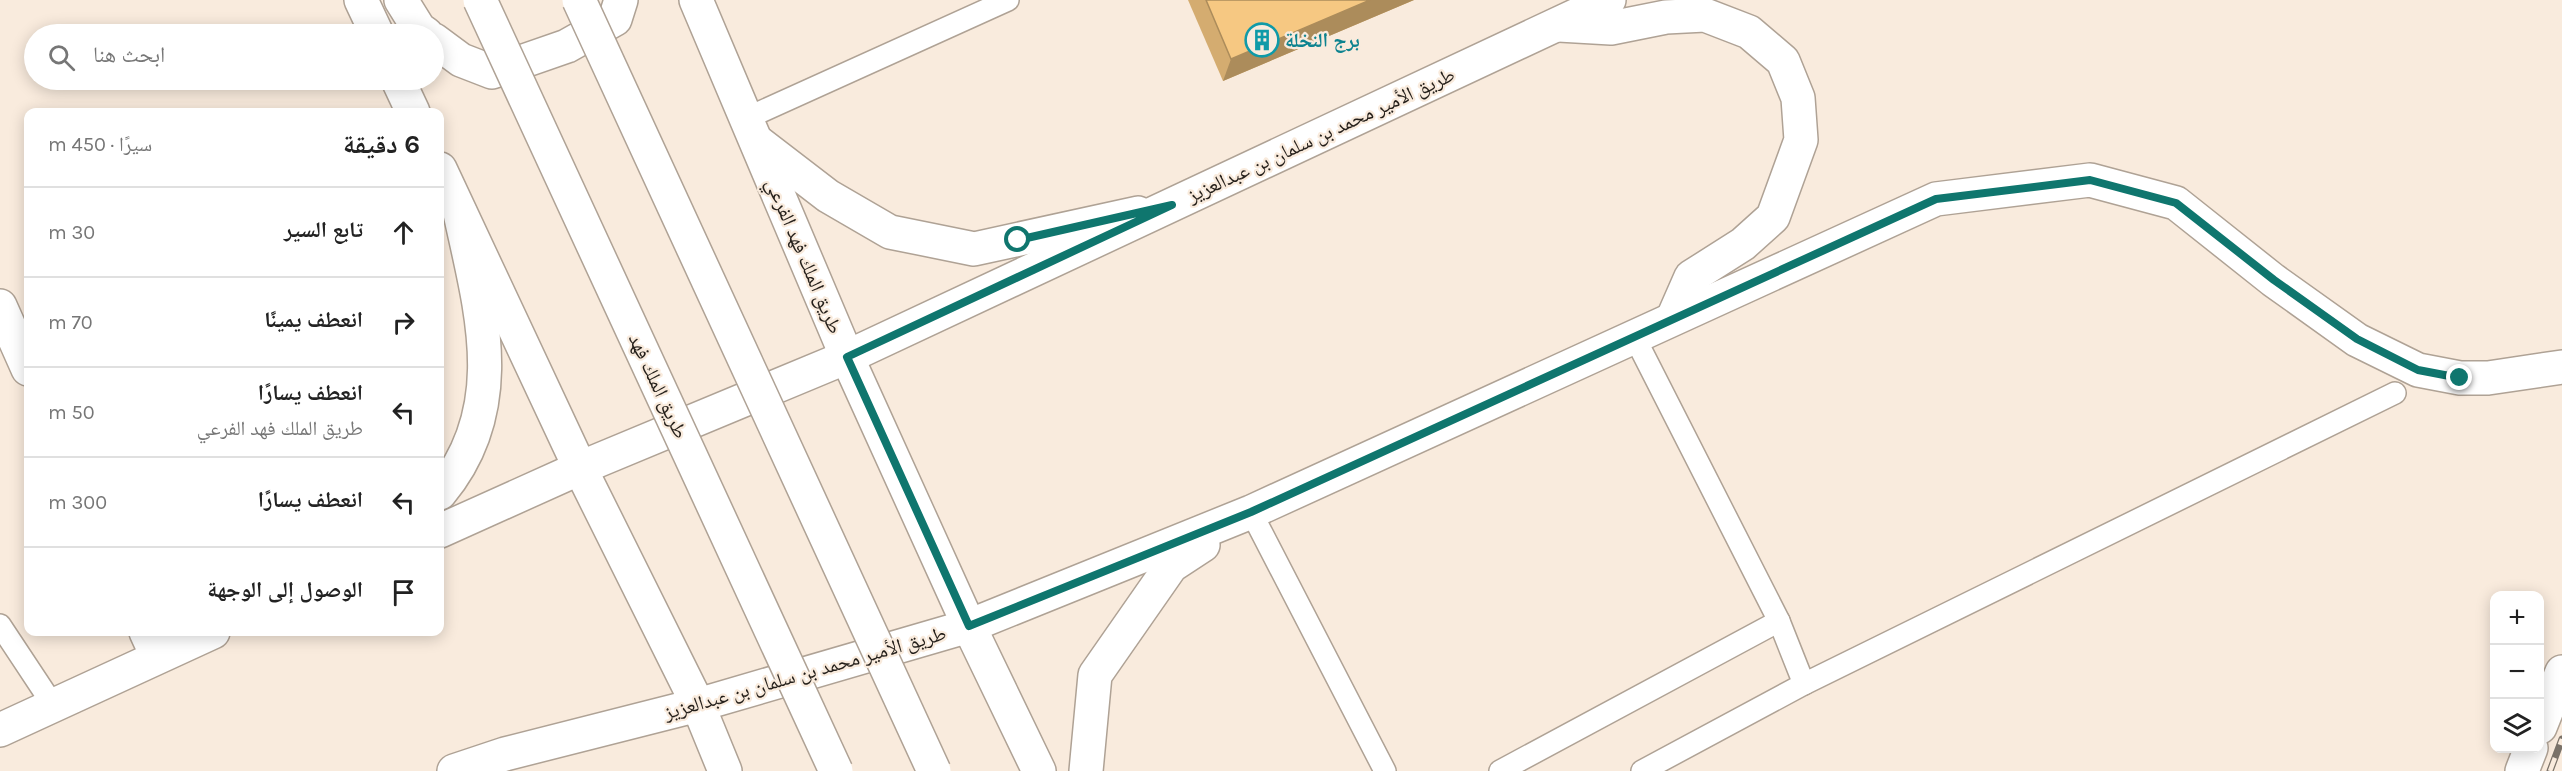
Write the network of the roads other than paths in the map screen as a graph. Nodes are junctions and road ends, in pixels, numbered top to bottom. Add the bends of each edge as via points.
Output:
1 (361, 0) edge
2 (401, 0) edge
3 (480, 0) edge
4 (579, 0) edge
5 (621, 0) edge
6 (696, 0) edge
7 (1008, 0) edge
8 (1610, 0) edge
9 (372, 24) edge
10 (416, 24) edge
11 (1556, 24) junction
12 (444, 47) edge
13 (403, 90) edge
14 (411, 108) edge
15 (752, 130) junction
16 (444, 178) edge
17 (1172, 205) junction
18 (460, 213) junction
19 (0, 306) edge
20 (1673, 318) junction
21 (1635, 338) junction
22 (847, 357) junction
23 (24, 360) edge
24 (2562, 367) edge
25 (2395, 393) dead end
26 (580, 468) junction
27 (444, 488) edge
28 (1251, 512) junction
29 (444, 529) edge
30 (1779, 621) junction
31 (0, 625) edge
32 (969, 626) junction
33 (193, 636) edge
34 (152, 644) edge
35 (2562, 672) edge
36 (1804, 684) junction
37 (53, 705) junction
38 (698, 705) junction
39 (2544, 717) edge
40 (0, 730) edge
41 (2529, 753) edge
42 (454, 771) edge
43 (725, 771) edge
44 (836, 771) edge
45 (934, 771) edge
46 (1039, 771) edge
47 (1086, 771) edge
48 (1385, 771) edge
49 (1500, 771) edge
50 (1642, 771) edge
51 (2522, 771) edge

1 - 9 main road
2 - 10 main road
3 - 44 main road, طريق الملك فهد, bridge
4 - 45 main road, bridge
5 - 12 main road via 615,19 567,46 492,72 461,60
6 - 15 main road, طريق الملك فهد الفرعي
7 - 15 lane
8 - 11 main road, طريق الأمير محمد بن سلمان بن عبدالعزيز
11 - 17 main road, طريق الأمير محمد بن سلمان بن عبدالعزيز
11 - 20 main road via 1611,28 1666,17 1705,15 1749,32 1783,61 1798,98 1801,140 1773,217 1743,244 1691,277
13 - 14 main road
15 - 17 main road via 828,196 890,232 974,249
15 - 22 main road, طريق الملك فهد الفرعي
16 - 18 main road
17 - 22 main road, طريق الأمير محمد بن سلمان بن عبدالعزيز
18 - 26 main road
18 - 27 main road via 481,310 486,379 478,425 456,474
19 - 23 main road
20 - 21 main road, طريق الأمير محمد بن سلمان بن عبدالعزيز
20 - 24 main road, طريق الأمير محمد بن سلمان بن عبدالعزيز via 1936,199 2090,180 2176,203 2357,339 2418,370 2460,378 2488,378
21 - 28 main road, طريق الأمير محمد بن سلمان بن عبدالعزيز
21 - 30 lane
22 - 26 main road, طريق الأمير محمد بن سلمان بن عبدالعزيز
22 - 32 main road, طريق الملك فهد الفرعي
25 - 36 lane
26 - 29 main road, طريق الأمير محمد بن سلمان بن عبدالعزيز
26 - 38 main road
28 - 32 main road, طريق الأمير محمد بن سلمان بن عبدالعزيز
28 - 47 main road via 1171,566 1095,675
28 - 48 lane
30 - 36 lane
30 - 49 lane
31 - 37 lane
32 - 38 main road, طريق الأمير محمد بن سلمان بن عبدالعزيز
32 - 46 main road, طريق الملك فهد الفرعي
33 - 34 main road
34 - 37 main road
35 - 39 main road
36 - 50 lane
37 - 40 main road
38 - 42 main road, طريق الأمير محمد بن سلمان بن عبدالعزيز via 505,754
38 - 43 main road
41 - 51 main road

